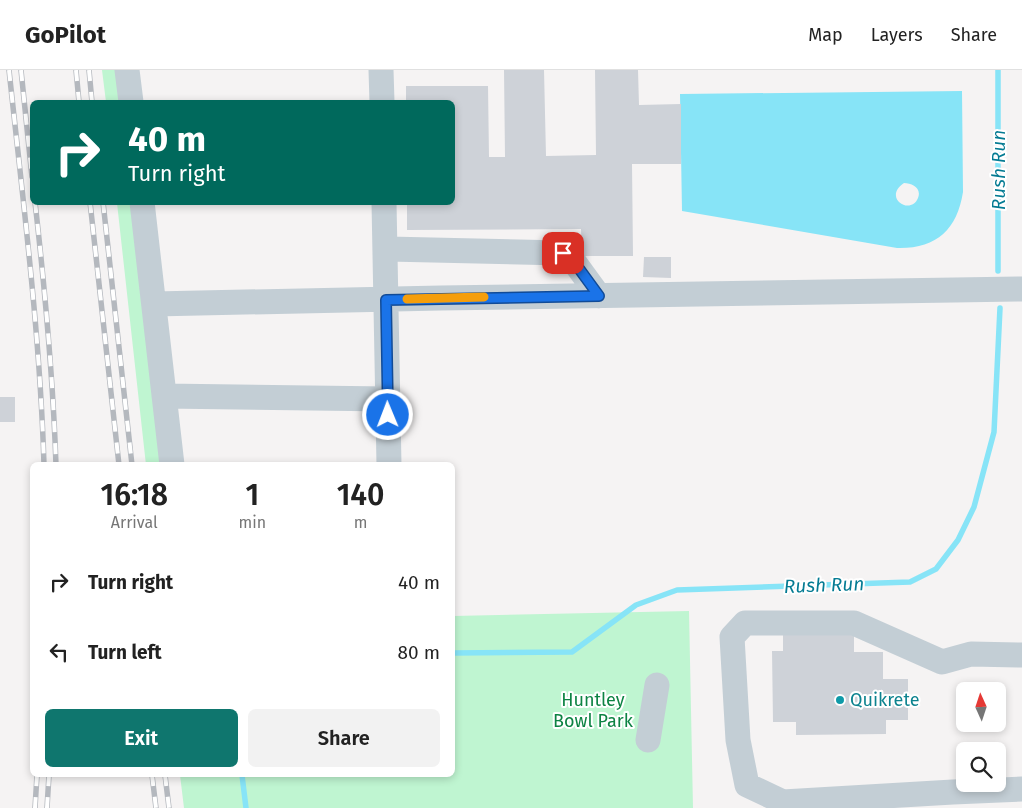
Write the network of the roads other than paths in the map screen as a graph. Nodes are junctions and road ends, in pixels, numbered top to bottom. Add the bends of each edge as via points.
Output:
1 (127, 70) edge
2 (381, 70) edge
3 (131, 100) edge
4 (382, 100) edge
5 (142, 205) edge
6 (384, 205) edge
7 (388, 249) dead end
8 (1022, 289) edge
9 (599, 296) junction
10 (386, 300) junction
11 (154, 304) junction
12 (164, 396) junction
13 (388, 399) junction
14 (172, 462) edge
15 (390, 462) edge
16 (1022, 656) edge
17 (657, 685) dead end
18 (648, 740) dead end
19 (1022, 789) edge

1 - 3 lane
2 - 4 lane
5 - 11 lane
6 - 10 lane
7 - 9 lane via 563,253 572,259
8 - 9 lane
9 - 10 lane
10 - 11 lane
10 - 13 lane
11 - 12 lane
12 - 13 lane
12 - 14 lane
13 - 15 lane
16 - 19 lane via 971,654 942,662 854,623 745,623 732,637 738,740 747,786 783,802
17 - 18 lane

